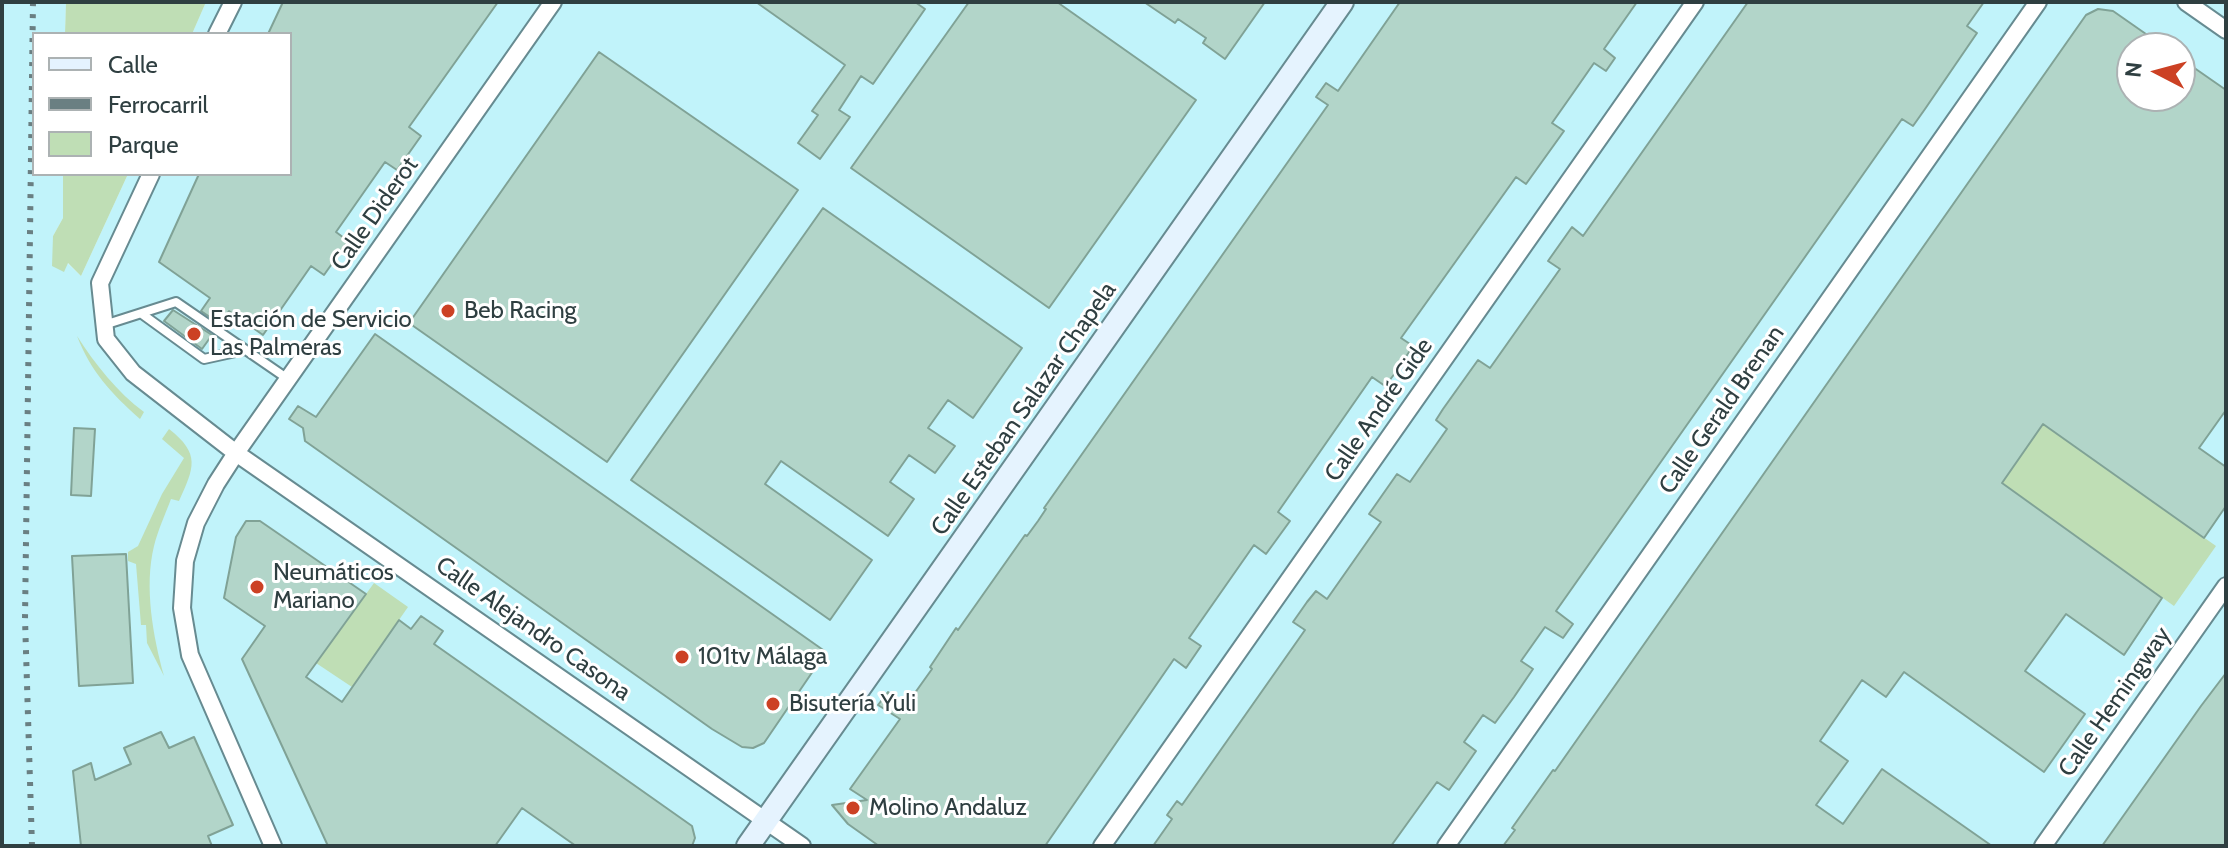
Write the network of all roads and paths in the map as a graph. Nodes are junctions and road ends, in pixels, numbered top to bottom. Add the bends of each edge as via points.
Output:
1 (233, 2) edge
2 (553, 2) edge
3 (1342, 2) edge
4 (1695, 2) edge
5 (2038, 2) edge
6 (2186, 2) edge
7 (2226, 30) edge
8 (218, 32) edge
9 (150, 176) edge
10 (142, 314) junction
11 (103, 325) junction
12 (245, 350) junction
13 (288, 379) junction
14 (236, 453) junction
15 (2226, 586) edge
16 (766, 821) junction
17 (273, 846) edge
18 (748, 846) edge
19 (802, 846) edge
20 (1102, 846) edge
21 (1446, 846) edge
22 (2043, 846) edge

1 - 8 street
2 - 13 street, Calle Diderot
3 - 16 street, Calle Esteban Salazar Chapela
4 - 20 street, Calle André Gide
5 - 21 street, Calle Gerald Brenan
6 - 7 street
9 - 11 street via 100,283
10 - 11 lane
10 - 12 lane via 204,359
10 - 12 lane via 176,302
11 - 14 street, Calle Alejandro Casona via 106,339 133,373
12 - 13 lane
13 - 14 street, Calle Diderot
14 - 16 street, Calle Alejandro Casona
14 - 17 street, Calle Diderot via 196,523 185,561 182,608 190,655
15 - 22 street, Calle Hemingway
16 - 18 street, Calle Esteban Salazar Chapela
16 - 19 street, Calle Alejandro Casona

